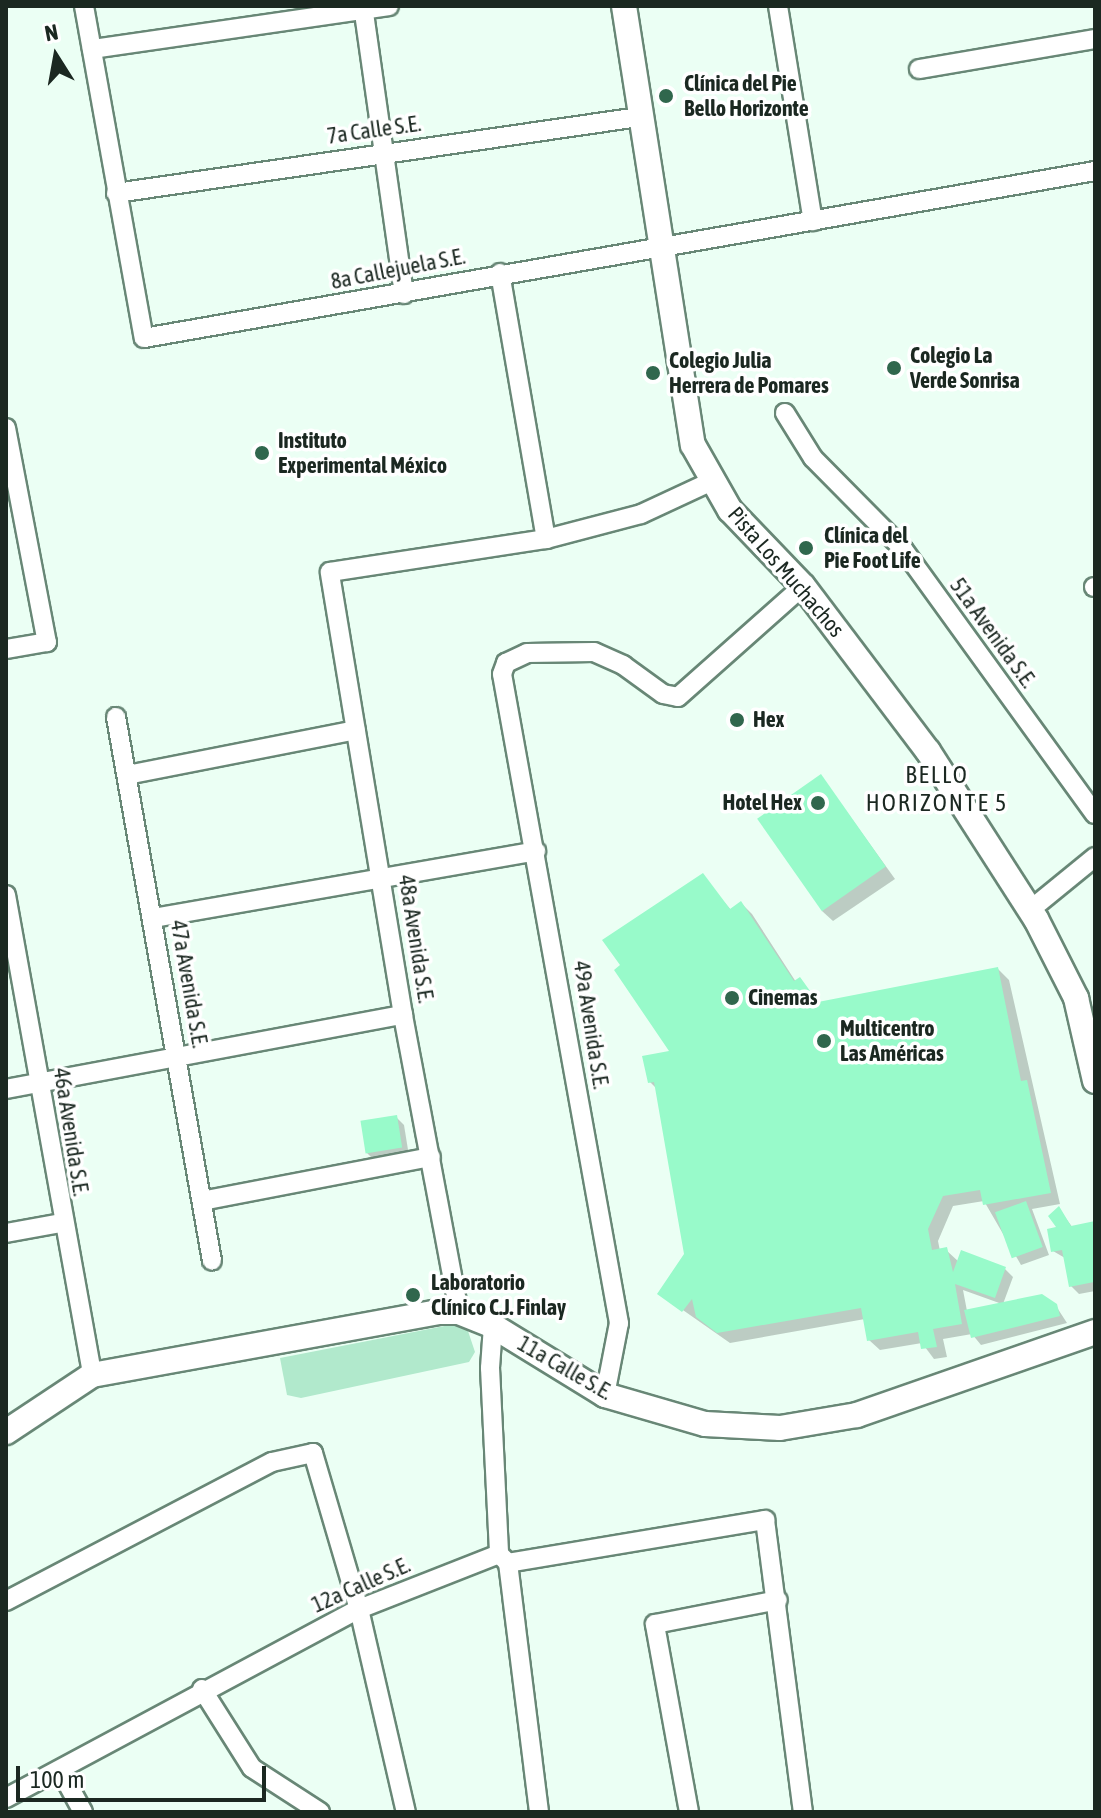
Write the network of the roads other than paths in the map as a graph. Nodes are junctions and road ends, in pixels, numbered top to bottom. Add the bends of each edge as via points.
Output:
1 (84, 6) edge
2 (389, 6) edge
3 (624, 6) edge
4 (778, 6) edge
5 (363, 8) edge
6 (1095, 39) edge
7 (92, 49) junction
8 (919, 69) dead end
9 (639, 117) junction
10 (385, 153) junction
11 (1095, 171) edge
12 (116, 193) junction
13 (813, 221) junction
14 (661, 246) junction
15 (500, 273) junction
16 (404, 294) junction
17 (785, 413) dead end
18 (6, 428) edge
19 (712, 481) junction
20 (13, 502) edge
21 (546, 539) junction
22 (803, 586) junction
23 (6, 649) edge
24 (116, 717) dead end
25 (356, 730) junction
26 (127, 775) junction
27 (1095, 814) edge
28 (536, 851) junction
29 (1095, 857) edge
30 (382, 875) junction
31 (6, 895) edge
32 (1030, 910) junction
33 (153, 918) junction
34 (10, 938) edge
35 (403, 1015) junction
36 (179, 1060) junction
37 (1095, 1081) edge
38 (39, 1082) junction
39 (6, 1089) edge
40 (431, 1157) junction
41 (202, 1201) junction
42 (61, 1223) junction
43 (6, 1233) edge
44 (212, 1261) dead end
45 (459, 1312) junction
46 (493, 1326) junction
47 (1093, 1330) edge
48 (92, 1375) junction
49 (605, 1395) junction
50 (6, 1432) edge
51 (503, 1558) junction
52 (778, 1600) junction
53 (6, 1601) edge
54 (359, 1609) junction
55 (202, 1689) junction
56 (60, 1770) junction
57 (6, 1798) edge
58 (83, 1812) edge
59 (320, 1812) edge
60 (406, 1812) edge
61 (539, 1812) edge
62 (689, 1812) edge
63 (803, 1812) edge

1 - 7 street
2 - 5 street
3 - 9 street, Pista Los Muchachos
4 - 13 street
5 - 7 street
5 - 10 street
6 - 8 street
7 - 12 street
9 - 10 street, 7a Calle S.E.
9 - 14 street, Pista Los Muchachos
10 - 12 street, 7a Calle S.E.
10 - 16 street
11 - 13 street, 8a Callejuela S.E.
12 - 16 street, 8a Callejuela S.E. via 144,338
13 - 14 street, 8a Callejuela S.E.
14 - 15 street, 8a Callejuela S.E.
14 - 19 street, Pista Los Muchachos via 683,405 693,445
15 - 16 street, 8a Callejuela S.E.
15 - 21 street
17 - 27 street, 51a Avenida S.E. via 813,458 903,549
18 - 20 street
19 - 21 street via 641,514
19 - 22 street, Pista Los Muchachos via 730,510
20 - 23 street via 47,642
21 - 25 street, 48a Avenida S.E. via 330,572
22 - 28 street, 49a Avenida S.E. via 678,697 663,694 594,652 527,653 506,663 501,688
22 - 32 street, Pista Los Muchachos via 928,751
24 - 26 street, 47a Avenida S.E.
25 - 26 street
25 - 30 street, 48a Avenida S.E.
26 - 33 street, 47a Avenida S.E.
28 - 30 street
28 - 49 street, 49a Avenida S.E. via 619,1323
29 - 32 street
30 - 33 street
30 - 35 street, 48a Avenida S.E.
31 - 34 street, 46a Avenida S.E.
32 - 37 street, Pista Los Muchachos via 1076,998
33 - 36 street, 47a Avenida S.E.
34 - 38 street, 46a Avenida S.E.
35 - 36 street
35 - 40 street, 48a Avenida S.E.
36 - 38 street
36 - 41 street, 47a Avenida S.E.
38 - 39 street
38 - 42 street, 46a Avenida S.E.
40 - 41 street
40 - 45 street, 48a Avenida S.E.
41 - 44 street, 47a Avenida S.E.
42 - 43 street
42 - 48 street, 46a Avenida S.E.
45 - 46 street, 11a Calle S.E.
45 - 48 street
46 - 49 street, 11a Calle S.E.
46 - 51 street via 490,1368
47 - 49 street, 11a Calle S.E. via 857,1415 780,1428 705,1424
48 - 50 street
51 - 52 street, 12a Calle S.E. via 765,1520
51 - 54 street, 12a Calle S.E.
51 - 61 street
52 - 62 street via 655,1624
52 - 63 street
53 - 54 street via 272,1462 313,1453
54 - 55 street, 12a Calle S.E.
54 - 60 street
55 - 56 street, 12a Calle S.E.
55 - 59 street via 252,1768
56 - 57 street, 12a Calle S.E.
56 - 58 street

